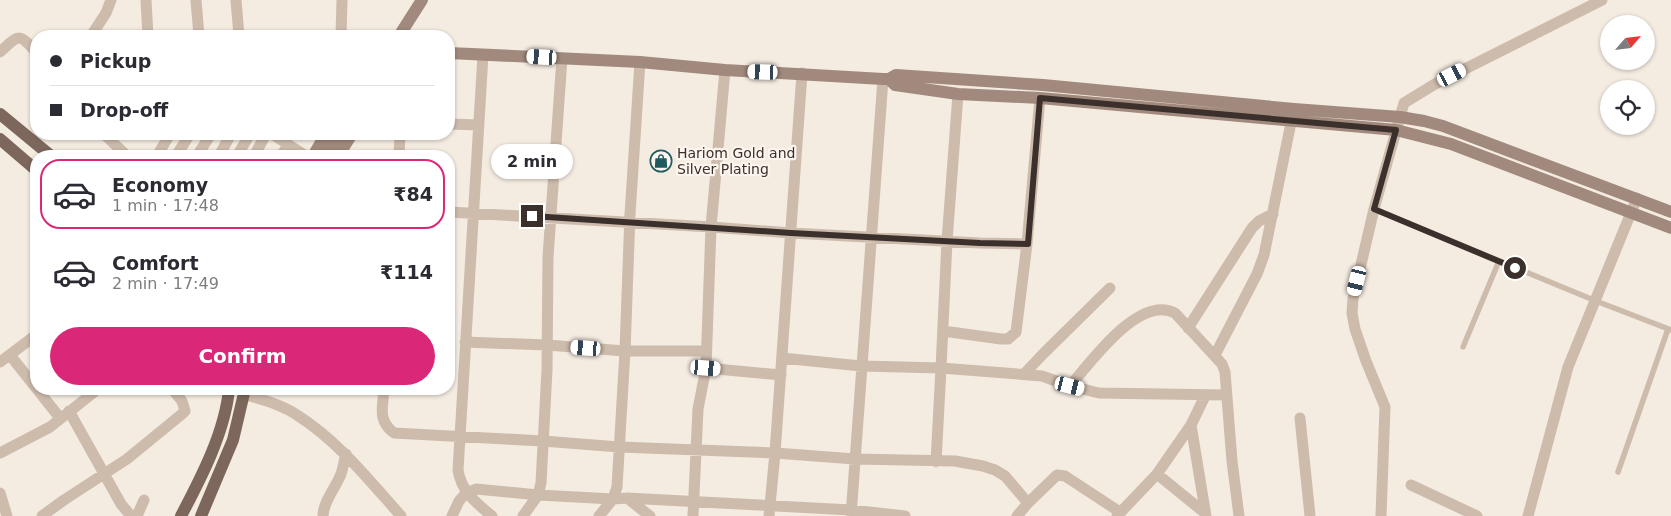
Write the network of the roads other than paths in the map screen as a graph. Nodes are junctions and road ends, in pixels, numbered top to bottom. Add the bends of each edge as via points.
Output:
1 (111, 0) edge
2 (146, 0) edge
3 (196, 0) edge
4 (236, 0) edge
5 (342, 0) edge
6 (422, 0) edge
7 (1602, 0) edge
8 (95, 30) edge
9 (148, 30) edge
10 (198, 30) edge
11 (238, 30) edge
12 (341, 30) edge
13 (404, 30) edge
14 (30, 45) edge
15 (0, 52) edge
16 (455, 53) edge
17 (483, 55) junction
18 (562, 58) junction
19 (640, 62) junction
20 (725, 70) junction
21 (802, 73) junction
22 (886, 79) junction
23 (958, 94) junction
24 (1040, 98) junction
25 (1294, 109) junction
26 (0, 114) edge
27 (1400, 117) junction
28 (1291, 121) junction
29 (455, 124) edge
30 (479, 124) junction
31 (1396, 130) junction
32 (30, 138) edge
33 (0, 139) edge
34 (32, 140) edge
35 (110, 140) edge
36 (281, 140) edge
37 (321, 140) edge
38 (288, 145) junction
39 (44, 150) edge
40 (121, 150) edge
41 (285, 150) edge
42 (298, 150) edge
43 (312, 150) edge
44 (30, 165) edge
45 (1637, 198) junction
46 (1374, 209) junction
47 (455, 212) edge
48 (474, 212) junction
49 (1671, 212) edge
50 (1632, 213) junction
51 (1273, 214) junction
52 (551, 217) junction
53 (630, 222) junction
54 (711, 227) junction
55 (1671, 228) edge
56 (791, 233) junction
57 (871, 237) junction
58 (947, 241) junction
59 (1028, 244) junction
60 (1499, 261) junction
61 (1110, 288) dead end
62 (1596, 301) junction
63 (1188, 328) junction
64 (1669, 329) edge
65 (943, 330) junction
66 (30, 340) edge
67 (465, 342) junction
68 (547, 345) junction
69 (1463, 347) dead end
70 (626, 351) junction
71 (706, 352) junction
72 (10, 355) junction
73 (1215, 355) junction
74 (782, 358) junction
75 (0, 362) edge
76 (861, 366) junction
77 (706, 368) junction
78 (940, 368) junction
79 (1024, 374) junction
80 (781, 375) junction
81 (30, 379) edge
82 (1070, 386) junction
83 (44, 395) edge
84 (90, 395) edge
85 (177, 395) edge
86 (228, 395) edge
87 (243, 395) edge
88 (252, 395) edge
89 (384, 395) edge
90 (1226, 395) junction
91 (1205, 396) junction
92 (65, 415) junction
93 (1300, 418) dead end
94 (1191, 425) junction
95 (460, 436) junction
96 (543, 441) junction
97 (619, 447) junction
98 (697, 450) junction
99 (0, 453) edge
100 (775, 453) junction
101 (346, 454) junction
102 (855, 459) junction
103 (936, 462) junction
104 (1618, 472) dead end
105 (104, 474) junction
106 (1157, 474) junction
107 (1411, 485) dead end
108 (0, 493) edge
109 (466, 493) junction
110 (538, 495) junction
111 (627, 498) junction
112 (613, 499) junction
113 (144, 500) dead end
114 (694, 502) junction
115 (1028, 503) junction
116 (769, 512) edge
117 (851, 513) edge
118 (1118, 514) edge
119 (1205, 515) edge
120 (7, 516) edge
121 (42, 516) edge
122 (131, 516) edge
123 (137, 516) edge
124 (181, 516) edge
125 (201, 516) edge
126 (323, 516) edge
127 (400, 516) edge
128 (452, 516) edge
129 (492, 516) edge
130 (523, 516) edge
131 (599, 516) edge
132 (650, 516) edge
133 (693, 516) edge
134 (905, 516) edge
135 (1017, 516) edge
136 (1240, 516) edge
137 (1310, 516) edge
138 (1381, 516) edge
139 (1477, 516) edge
140 (1528, 516) edge

1 - 8 street
2 - 9 street
3 - 10 street
4 - 11 street
5 - 12 street
6 - 13 street
7 - 27 street via 1434,84 1404,103
14 - 15 street via 25,39 14,39
16 - 17 street
17 - 18 street
17 - 30 street
18 - 19 street
18 - 52 street
19 - 20 street
19 - 53 street
20 - 21 street
20 - 54 street
21 - 22 street
21 - 56 street
22 - 23 street via 895,85
22 - 25 street via 896,76 1034,84
22 - 57 street
23 - 24 street
23 - 58 street
24 - 28 street
24 - 59 street
25 - 27 street
25 - 28 street
26 - 32 main road
27 - 31 street
27 - 45 street via 1444,126
28 - 31 street
28 - 51 street
29 - 30 street
30 - 48 street
31 - 46 street
31 - 50 street via 1451,144
33 - 44 main road
34 - 39 main road
35 - 40 street
36 - 38 street
37 - 43 street
38 - 41 street
38 - 42 street
45 - 49 street
45 - 50 street
46 - 60 lane
46 - 138 street via 1352,313 1361,347 1385,408
47 - 48 street
48 - 52 street
48 - 67 street
50 - 55 street
50 - 62 street
51 - 63 street via 1252,228
51 - 73 street via 1257,274
52 - 53 street
52 - 68 street
53 - 54 street
53 - 70 street
54 - 56 street
54 - 71 street
56 - 57 street
56 - 74 street
57 - 58 street
57 - 76 street
58 - 59 street
58 - 65 street
59 - 65 street via 1016,332 1008,339 1001,339
60 - 62 lane
60 - 69 lane
61 - 79 street
62 - 64 lane
62 - 140 street via 1568,367
63 - 73 street
63 - 82 street via 1175,312 1167,308 1145,313 1117,333
64 - 104 lane
65 - 78 street
66 - 72 street
67 - 68 street
67 - 95 street
68 - 70 street
68 - 96 street
70 - 71 street
70 - 97 street
71 - 77 street
72 - 75 street
72 - 81 street
73 - 90 street via 1225,372
74 - 76 street
74 - 80 street
76 - 78 street
76 - 102 street
77 - 80 street
77 - 98 street via 698,409
78 - 79 street
78 - 103 street
79 - 82 street via 1042,376
80 - 100 street
82 - 91 street via 1099,393
83 - 92 street
84 - 92 street
85 - 105 street via 185,411
86 - 124 main road via 219,432
87 - 125 main road via 233,440
88 - 101 street via 296,414
89 - 95 street via 382,419 394,432
90 - 91 street
90 - 136 street
91 - 94 street
92 - 99 street via 50,427
92 - 105 street
93 - 137 street
94 - 106 street
94 - 119 street
95 - 96 street
95 - 109 street via 458,470
96 - 97 street
96 - 110 street
97 - 98 street
97 - 112 street
98 - 100 street
98 - 114 street
100 - 102 street
100 - 116 street
101 - 126 street via 342,473
101 - 127 street
102 - 103 street
102 - 117 street
103 - 115 street via 955,461 995,470 1005,476
105 - 121 street
105 - 122 street
106 - 118 street
106 - 119 street
107 - 139 street
108 - 120 street
109 - 110 street via 476,489
109 - 128 street
109 - 129 street
110 - 112 street
110 - 130 street
111 - 112 street
111 - 114 street
111 - 132 street
112 - 131 street
113 - 123 street
114 - 116 street
114 - 133 street
115 - 118 street via 1057,475 1065,476
115 - 135 street
116 - 117 street
117 - 134 street

